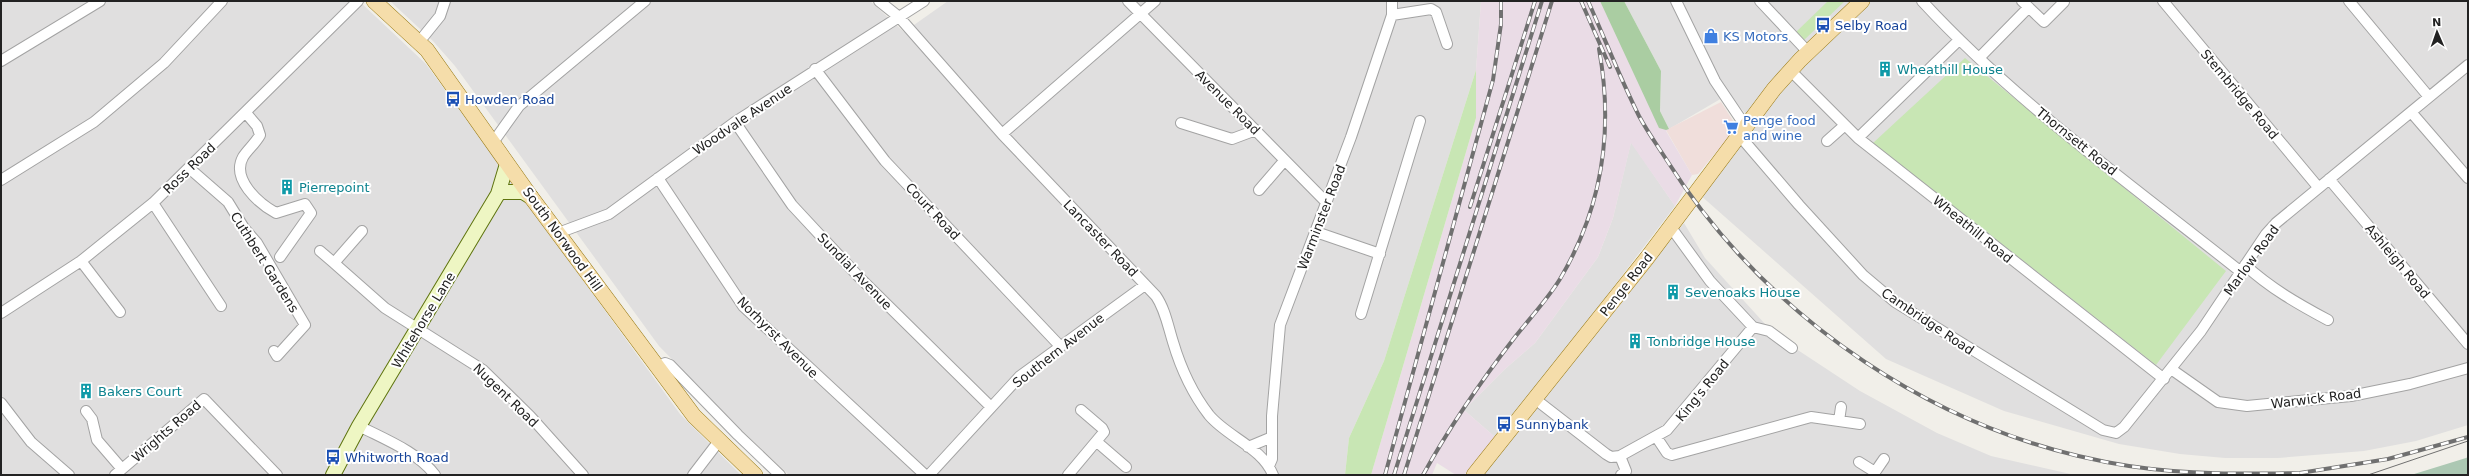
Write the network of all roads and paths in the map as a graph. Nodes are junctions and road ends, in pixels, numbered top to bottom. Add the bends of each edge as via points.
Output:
1 (100, 1) edge
2 (222, 1) edge
3 (358, 1) edge
4 (374, 1) edge
5 (445, 1) edge
6 (645, 1) edge
7 (879, 1) edge
8 (924, 1) edge
9 (1128, 1) edge
10 (1155, 1) edge
11 (1392, 1) edge
12 (1676, 1) edge
13 (1760, 1) edge
14 (1862, 1) edge
15 (1922, 1) edge
16 (2163, 1) edge
17 (2349, 1) edge
18 (2064, 2) edge
19 (2025, 4) edge
20 (1141, 12) junction
21 (1392, 15) junction
22 (899, 17) junction
23 (1958, 41) junction
24 (419, 42) junction
25 (1447, 44) dead end
26 (1808, 52) junction
27 (1980, 58) junction
28 (1, 61) edge
29 (2468, 66) edge
30 (815, 69) junction
31 (1790, 70) junction
32 (2429, 97) junction
33 (2411, 112) junction
34 (246, 113) junction
35 (1420, 121) dead end
36 (735, 122) junction
37 (1181, 123) dead end
38 (1845, 125) junction
39 (1256, 130) junction
40 (1743, 131) junction
41 (1002, 134) junction
42 (1858, 138) junction
43 (494, 141) junction
44 (1827, 141) dead end
45 (1284, 161) junction
46 (507, 164) junction
47 (189, 168) junction
48 (658, 178) junction
49 (2468, 178) edge
50 (2329, 179) junction
51 (1, 180) edge
52 (2318, 187) junction
53 (1259, 190) dead end
54 (499, 192) junction
55 (531, 197) junction
56 (154, 203) junction
57 (1327, 203) junction
58 (1670, 226) junction
59 (362, 231) dead end
60 (1316, 232) junction
61 (558, 233) junction
62 (320, 251) dead end
63 (1380, 254) junction
64 (280, 257) dead end
65 (81, 261) junction
66 (334, 263) junction
67 (2243, 268) junction
68 (1145, 284) junction
69 (221, 306) dead end
70 (120, 312) dead end
71 (1, 313) edge
72 (1361, 314) dead end
73 (2328, 320) dead end
74 (1752, 327) junction
75 (418, 329) junction
76 (2468, 344) edge
77 (1060, 346) junction
78 (1792, 348) dead end
79 (274, 351) dead end
80 (657, 367) junction
81 (2468, 368) edge
82 (2171, 369) junction
83 (2164, 379) junction
84 (1535, 399) junction
85 (1, 403) edge
86 (991, 407) junction
87 (1841, 407) dead end
88 (1081, 410) dead end
89 (86, 411) dead end
90 (1839, 421) junction
91 (1860, 424) dead end
92 (359, 426) junction
93 (2116, 433) joint
94 (1272, 437) junction
95 (1657, 438) junction
96 (719, 441) junction
97 (1097, 442) junction
98 (1248, 446) junction
99 (1620, 456) junction
100 (1884, 459) dead end
101 (1859, 462) dead end
102 (1126, 467) dead end
103 (1271, 471) edge
104 (119, 472) edge
105 (1874, 474) edge
106 (69, 475) edge
107 (277, 475) edge
108 (333, 475) edge
109 (435, 475) edge
110 (583, 475) edge
111 (693, 475) edge
112 (755, 475) edge
113 (780, 475) edge
114 (924, 475) edge
115 (929, 475) edge
116 (1068, 475) edge
117 (1474, 475) edge
118 (1621, 475) edge

1 - 28 street
2 - 51 street via 164,63 94,122
3 - 34 street, Ross Road
4 - 24 main road, South Norwood Hill
5 - 24 street via 440,16
6 - 43 street via 519,106
7 - 22 street, Lancaster Road
8 - 22 street, Woodvale Avenue
9 - 20 street, Avenue Road
10 - 20 street
11 - 21 street, Warminster Road
12 - 40 street
13 - 26 street
14 - 26 main road, Penge Road
15 - 23 street, Thornsett Road
16 - 52 street, Stembridge Road
17 - 32 street
18 - 19 street via 2044,22
19 - 27 street
20 - 39 street, Avenue Road
20 - 41 street
21 - 25 street via 1431,9 1436,12
21 - 57 street, Warminster Road
22 - 30 street, Woodvale Avenue
22 - 41 street, Lancaster Road
23 - 27 street, Thornsett Road
23 - 42 street
24 - 43 main road, South Norwood Hill
26 - 31 main road, Penge Road
27 - 67 street, Thornsett Road via 2061,129
29 - 32 street, Marlow Road
30 - 36 street, Woodvale Avenue
30 - 77 street, Court Road via 885,161
31 - 38 street, Wheathill Road
31 - 40 main road, Penge Road
32 - 33 street, Marlow Road
33 - 49 street
33 - 50 street, Marlow Road
34 - 47 street, Ross Road
34 - 64 street via 257,126 260,135 239,167 241,179 264,206 276,213 305,204 311,213
35 - 63 street
36 - 48 street, Woodvale Avenue
36 - 86 street, Sundial Avenue via 792,205 858,276
37 - 39 street via 1232,138
38 - 42 street, Wheathill Road
38 - 44 street
39 - 45 street, Avenue Road
40 - 58 main road, Penge Road
40 - 93 street, Cambridge Road via 1799,205 1863,275 1895,302 2103,430
41 - 68 street, Lancaster Road
42 - 83 street, Wheathill Road
43 - 46 main road, South Norwood Hill
45 - 53 street
45 - 57 street, Avenue Road
46 - 54 main road, Whitehorse Lane
46 - 55 main road, South Norwood Hill
47 - 56 street, Ross Road
47 - 79 street, Cuthbert Gardens via 228,202 257,243 305,325 277,356
48 - 61 street, Woodvale Avenue via 609,214
48 - 114 street, Norhyrst Avenue via 743,306
50 - 52 street, Marlow Road
50 - 76 street, Ashleigh Road
52 - 67 street, Marlow Road via 2266,234
54 - 55 main road via 523,192
54 - 75 main road, Whitehorse Lane
55 - 61 main road, South Norwood Hill
56 - 65 street, Ross Road
56 - 69 street
57 - 60 street, Warminster Road
58 - 74 street via 1710,281
58 - 84 main road, Penge Road
59 - 66 street
60 - 63 street
60 - 94 street, Warminster Road via 1280,325
61 - 80 main road, South Norwood Hill
62 - 66 street, Nugent Road
63 - 72 street
65 - 70 street
65 - 71 street, Ross Road
66 - 75 street, Nugent Road via 385,308
67 - 73 street, Thornsett Road via 2297,304
67 - 82 street, Marlow Road via 2201,331
68 - 77 street, Southern Avenue
68 - 98 street, Lancaster Road via 1160,302 1181,367 1196,395 1214,421
74 - 78 street via 1769,331
74 - 95 street, King's Road via 1679,418
75 - 92 main road, Whitehorse Lane
75 - 110 street, Nugent Road via 483,370 530,416
77 - 86 street, Southern Avenue via 1020,376
80 - 96 main road, South Norwood Hill via 694,416
80 - 113 street via 665,363 670,365
81 - 82 street, Warwick Road via 2410,384 2351,396 2247,406 2218,402
82 - 83 street, Marlow Road
83 - 93 street, Marlow Road
84 - 99 street via 1606,454 1611,457
84 - 117 main road, Penge Road
85 - 106 street via 31,442
86 - 115 street, Southern Avenue
87 - 90 street
88 - 97 street via 1102,428 1104,432
89 - 104 street, Wrights Road via 92,419 97,440
90 - 91 street
90 - 95 street via 1811,417 1672,455 1666,452
92 - 108 main road, Whitehorse Lane
92 - 109 street via 410,454 430,468
94 - 98 street
94 - 103 street, Warminster Road
95 - 99 street, King's Road
96 - 111 street
96 - 112 main road, South Norwood Hill
97 - 102 street
97 - 116 street
98 - 103 street, Lancaster Road
99 - 118 street via 1626,471
100 - 105 street
101 - 105 street
104 - 107 street, Wrights Road via 204,399

